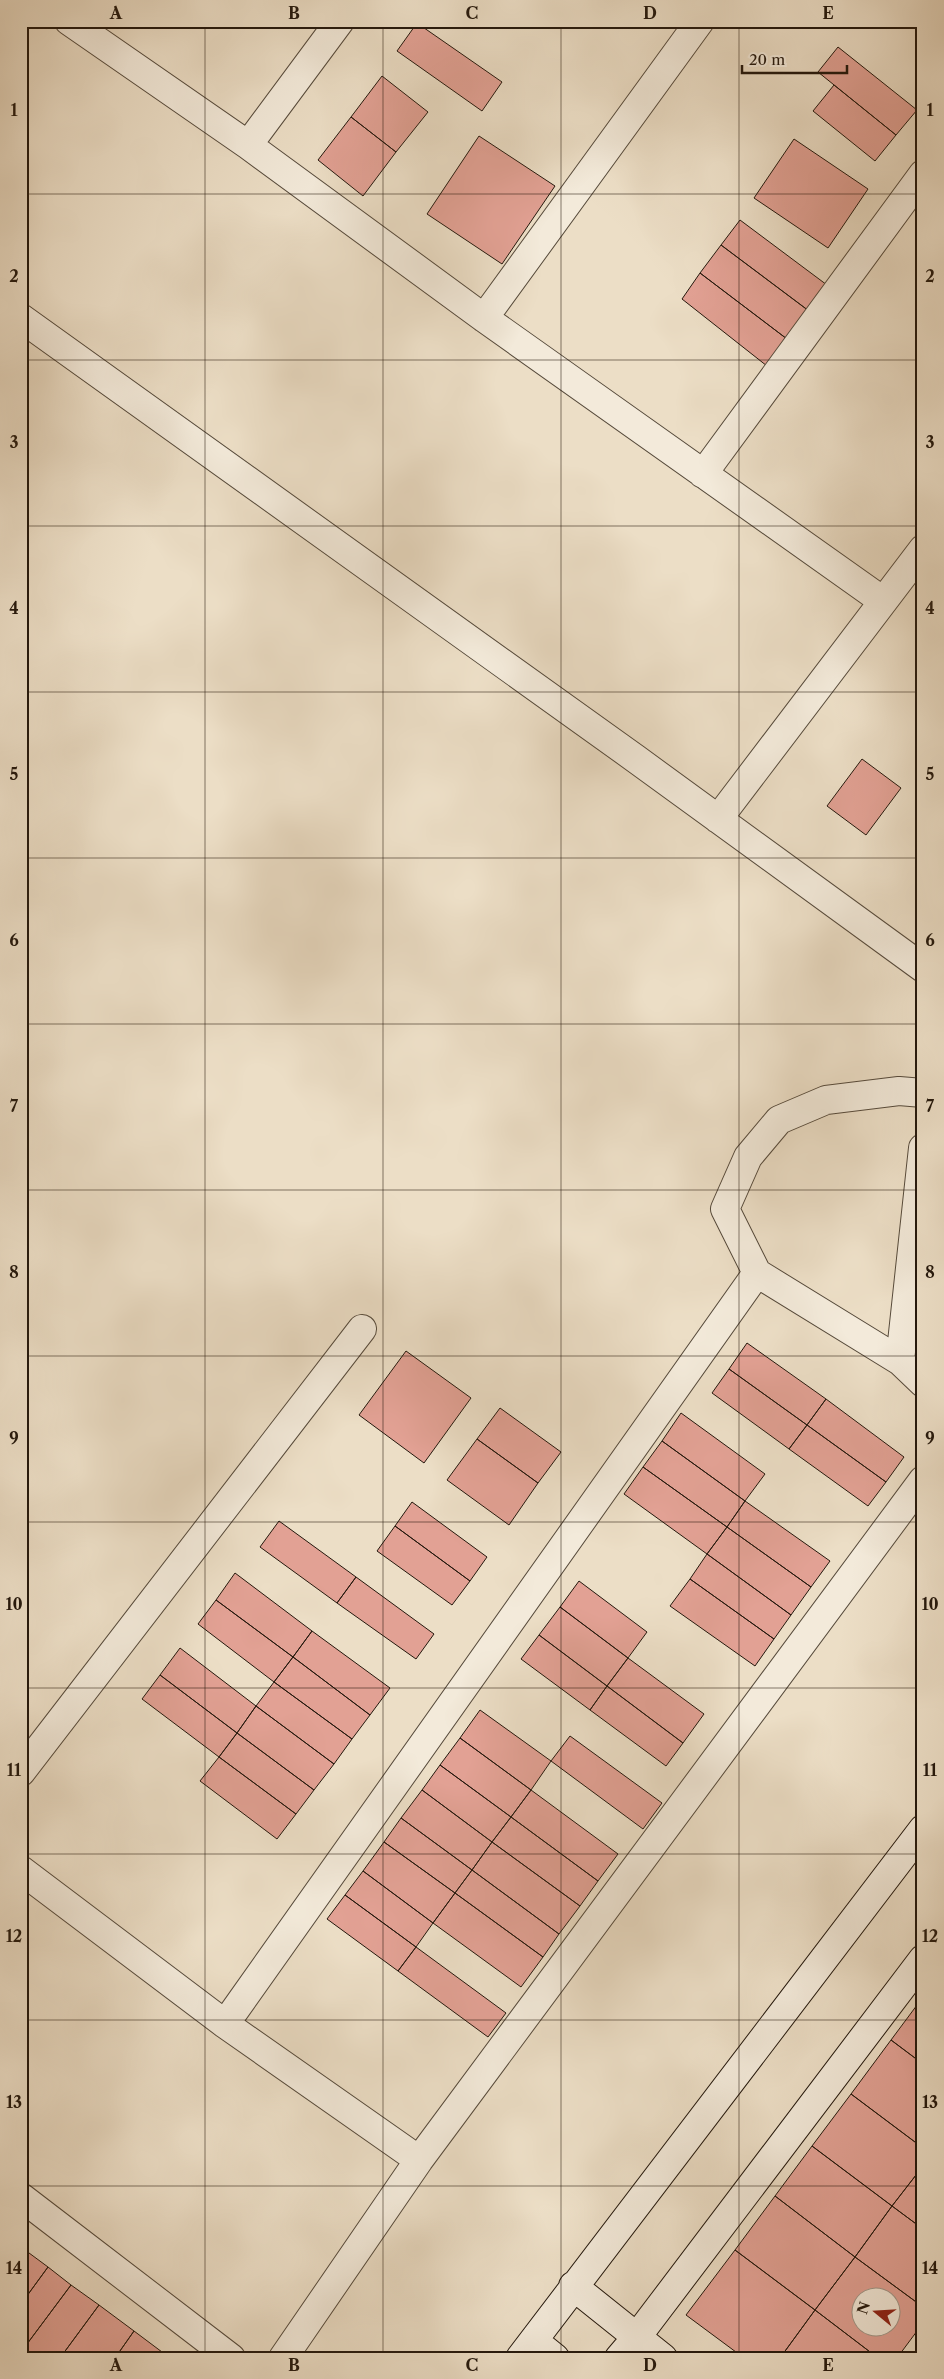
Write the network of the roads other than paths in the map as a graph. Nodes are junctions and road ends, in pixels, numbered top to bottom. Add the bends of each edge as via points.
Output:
1 (69, 21) edge
2 (340, 21) edge
3 (700, 21) edge
4 (248, 146) junction
5 (923, 174) edge
6 (21, 318) edge
7 (484, 318) junction
8 (703, 474) junction
9 (923, 549) edge
10 (883, 601) junction
11 (718, 819) junction
12 (923, 968) edge
13 (923, 1093) edge
14 (923, 1148) edge
15 (757, 1273) junction
16 (362, 1329) dead end
17 (900, 1361) junction
18 (923, 1383) edge
19 (923, 1480) edge
20 (21, 1772) edge
21 (923, 1829) edge
22 (21, 1870) edge
23 (923, 1959) edge
24 (225, 2024) junction
25 (419, 2160) junction
26 (21, 2197) edge
27 (573, 2286) junction
28 (628, 2348) edge
29 (527, 2349) edge
30 (230, 2358) edge
31 (283, 2358) edge
32 (554, 2358) edge
33 (663, 2358) edge

1 - 4 street
2 - 4 street
3 - 7 street
4 - 7 street
5 - 8 street
6 - 11 street
7 - 8 street
8 - 10 street
9 - 10 street
10 - 11 street
11 - 12 street
13 - 15 street via 899,1091 826,1100 779,1120 748,1157 725,1209
14 - 17 street
15 - 17 street
15 - 24 street
16 - 20 street
17 - 18 street
19 - 25 street
21 - 27 street
22 - 24 street
23 - 28 street
24 - 25 street
25 - 31 street
26 - 30 street
27 - 28 street
27 - 29 street
28 - 33 street
29 - 32 street

